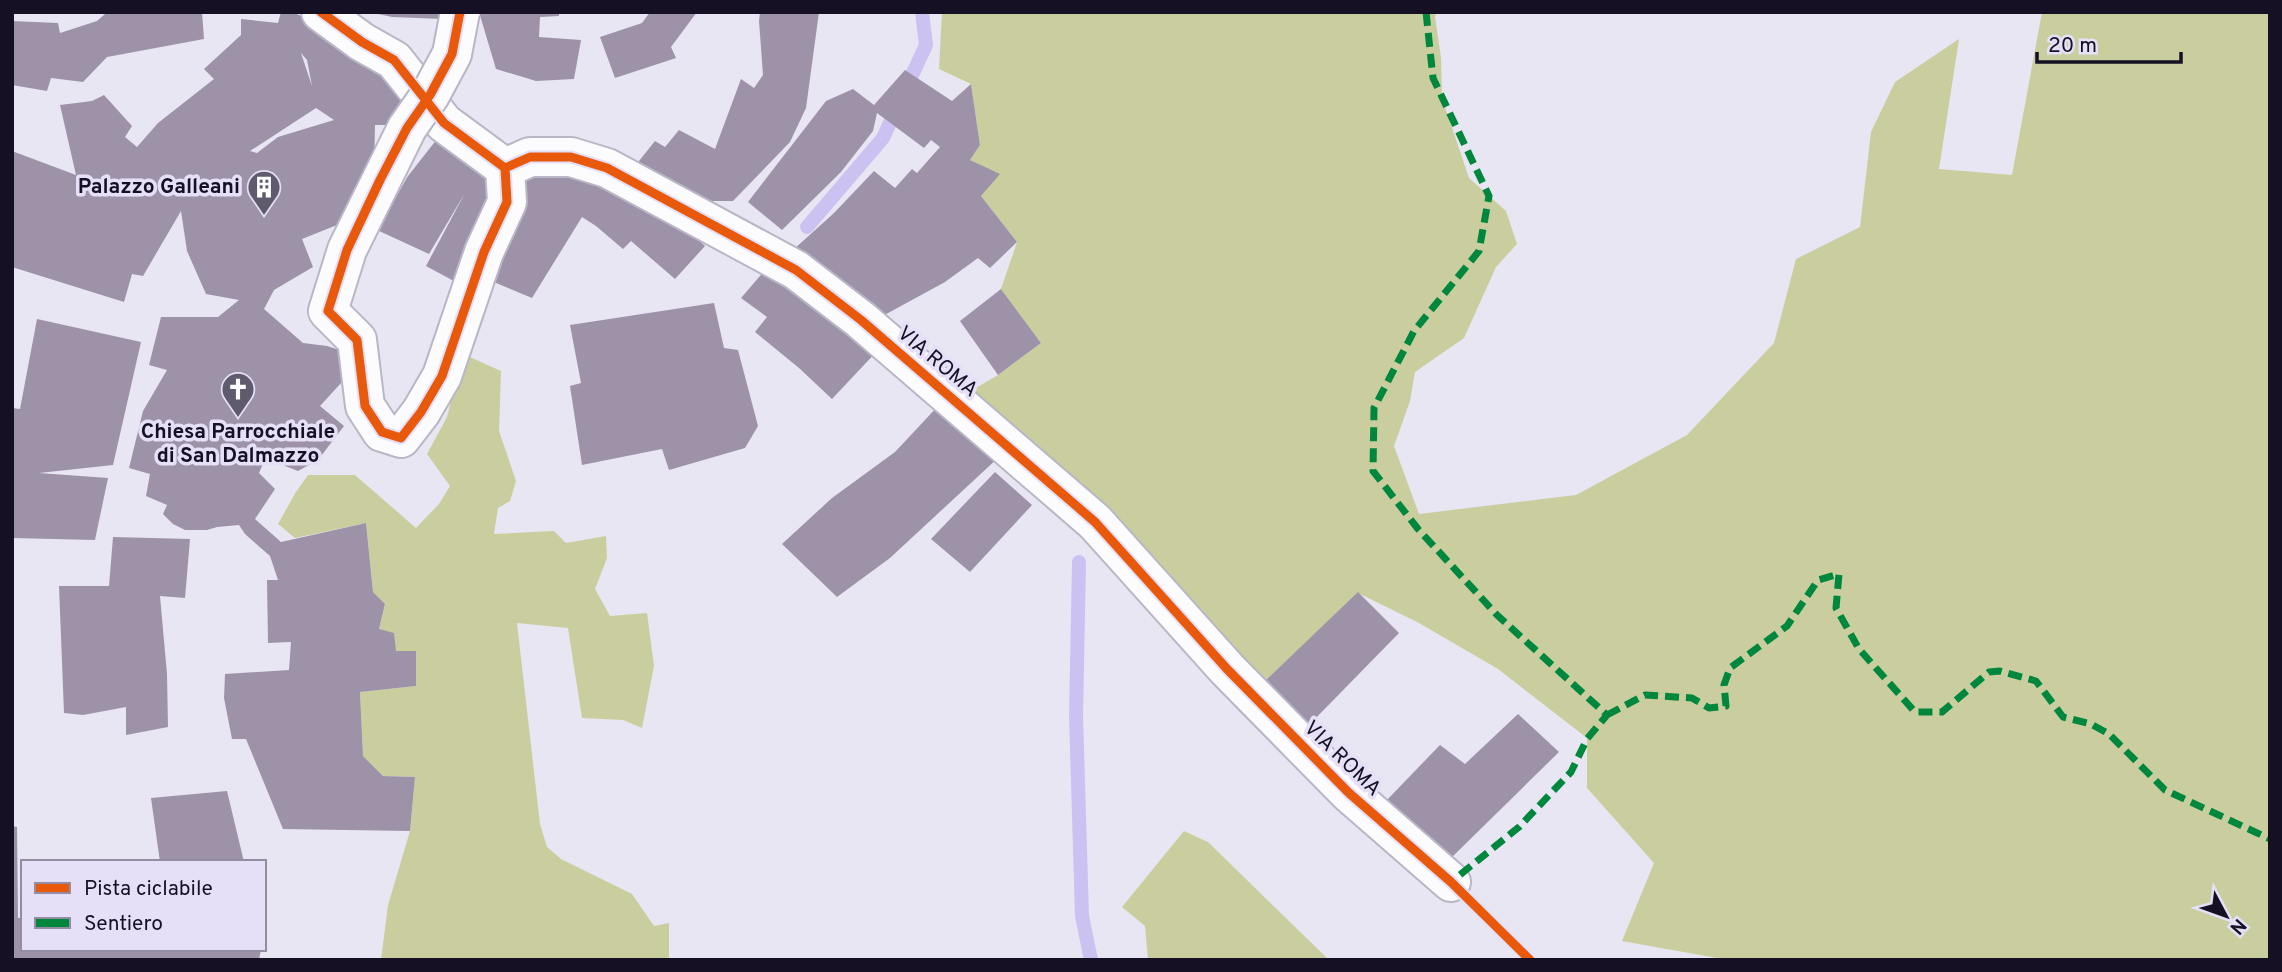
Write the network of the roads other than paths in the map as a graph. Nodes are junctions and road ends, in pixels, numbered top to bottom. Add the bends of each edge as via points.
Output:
1 (321, 12) edge
2 (460, 12) edge
3 (505, 168) junction
4 (1451, 882) dead end

1 - 3 street via 394,60 444,123
2 - 3 street, bridge via 452,54 407,128 347,250 328,312 357,340 365,406 382,432 401,438 442,376 484,252 507,202
3 - 4 street, VIA ROMA via 530,158 571,157 607,168 796,270 862,320 1095,522 1227,669 1349,793

